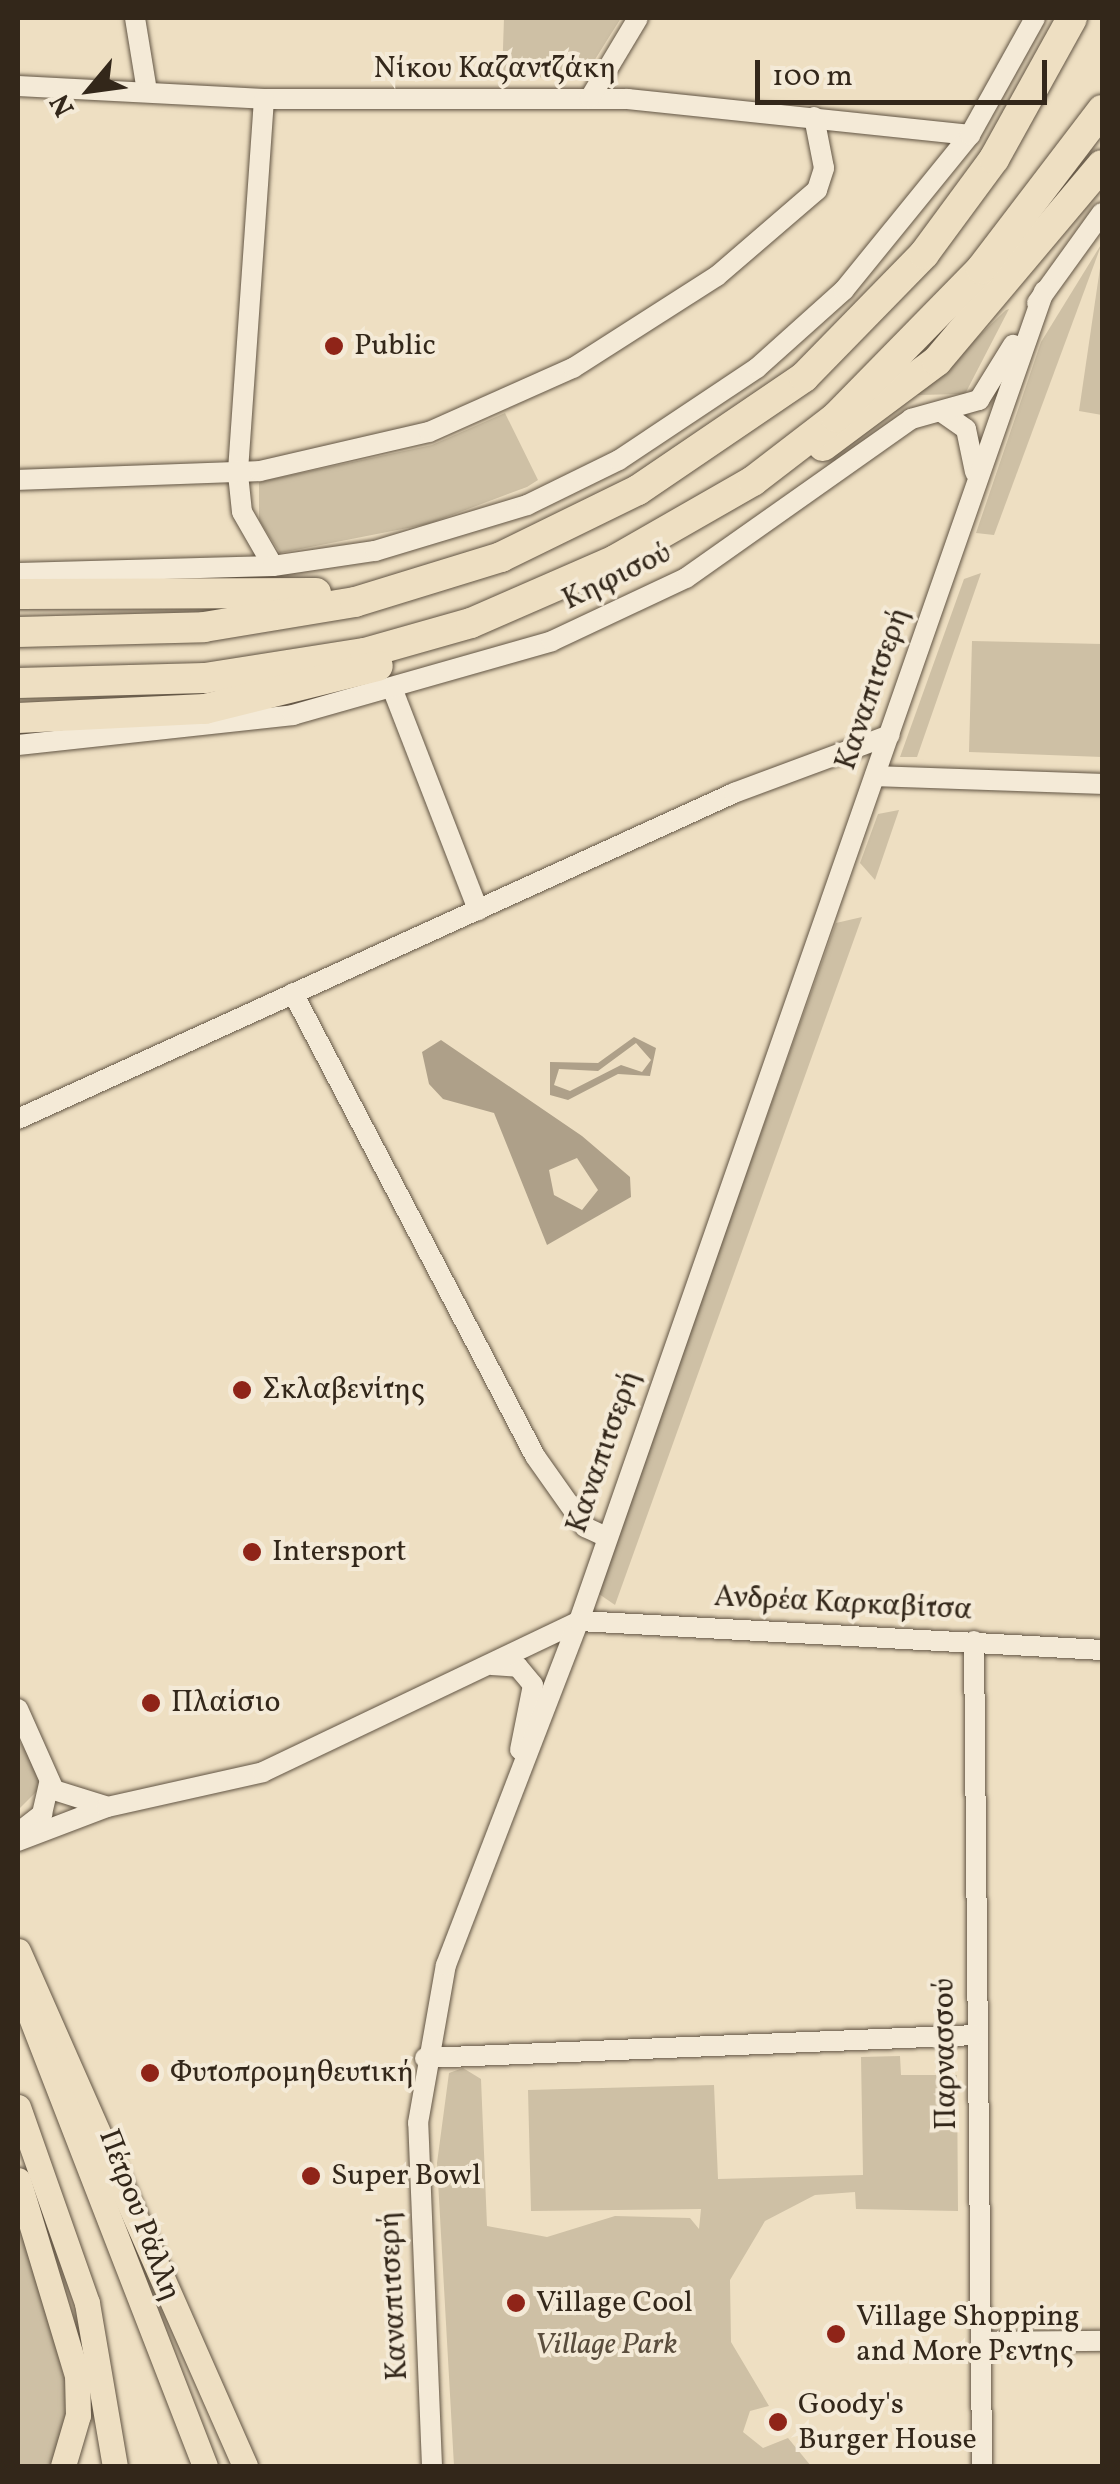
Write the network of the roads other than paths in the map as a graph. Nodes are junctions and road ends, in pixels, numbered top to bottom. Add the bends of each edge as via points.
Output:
1 (135, 18) edge
2 (638, 18) edge
3 (1035, 18) edge
4 (1072, 18) edge
5 (18, 86) edge
6 (147, 92) junction
7 (590, 98) junction
8 (264, 99) junction
9 (1102, 110) edge
10 (814, 117) junction
11 (970, 135) junction
12 (1102, 165) edge
13 (1102, 213) edge
14 (1044, 291) junction
15 (942, 412) junction
16 (238, 474) junction
17 (975, 478) junction
18 (18, 480) edge
19 (753, 481) junction
20 (272, 566) junction
21 (18, 573) edge
22 (404, 590) junction
23 (18, 594) edge
24 (471, 624) junction
25 (18, 632) edge
26 (18, 683) edge
27 (394, 693) junction
28 (18, 718) edge
29 (890, 734) junction
30 (18, 745) edge
31 (876, 776) junction
32 (1102, 784) edge
33 (478, 910) junction
34 (293, 993) junction
35 (18, 1119) edge
36 (606, 1537) junction
37 (579, 1621) junction
38 (974, 1641) junction
39 (1102, 1650) edge
40 (486, 1665) junction
41 (18, 1709) edge
42 (519, 1762) junction
43 (50, 1784) junction
44 (107, 1807) junction
45 (18, 1833) edge
46 (18, 1841) edge
47 (18, 1952) edge
48 (18, 1984) edge
49 (975, 2035) junction
50 (425, 2058) junction
51 (18, 2107) edge
52 (18, 2180) edge
53 (1102, 2341) edge
54 (981, 2342) junction
55 (106, 2413) junction
56 (64, 2466) edge
57 (106, 2466) edge
58 (115, 2466) edge
59 (205, 2466) edge
60 (245, 2466) edge
61 (432, 2466) edge
62 (982, 2466) edge

1 - 6 street
2 - 7 street
3 - 11 street
4 - 22 highway via 966,200 804,377 638,490 501,557
5 - 6 street, Νίκου Καζαντζάκη
6 - 8 street, Νίκου Καζαντζάκη
7 - 8 street, Νίκου Καζαντζάκη
7 - 10 street, Νίκου Καζαντζάκη
8 - 16 street
9 - 19 highway via 913,343
10 - 11 street, Νίκου Καζαντζάκη
10 - 16 street via 824,168 817,190 622,342 430,432
11 - 20 street via 899,230 814,320 648,443 480,522
12 - 19 highway via 937,361 871,418
13 - 14 street, Κηφισού
14 - 15 street, Κηφισού via 986,394
14 - 17 street, Καναπιτσερή
15 - 17 street via 966,429
15 - 27 street, Κηφισού via 911,419 744,542 638,604
16 - 18 street
16 - 20 street via 242,512
17 - 29 street, Καναπιτσερή
19 - 24 highway via 568,584
20 - 21 street
22 - 23 highway
22 - 25 highway via 204,627
24 - 26 highway via 364,653 206,678
24 - 28 highway via 310,689 188,710
27 - 30 street, Κηφισού via 225,728
27 - 33 street
29 - 31 street, Καναπιτσερή
29 - 33 street via 848,744
31 - 32 street
31 - 36 street, Καναπιτσερή
33 - 34 street
34 - 35 street
34 - 36 street via 535,1456 585,1526
36 - 37 street, Καναπιτσερή
37 - 38 street, Ανδρέα Καρκαβίτσα
37 - 40 street
37 - 42 street, Καναπιτσερή
38 - 39 street, Ανδρέα Καρκαβίτσα
38 - 49 street, Παρνασσού
40 - 42 street via 518,1668 531,1681
40 - 44 street via 246,1778
41 - 43 street
42 - 50 street, Καναπιτσερή via 458,1924
43 - 44 street via 72,1801
43 - 45 street via 42,1814
44 - 46 street
47 - 60 main road
48 - 59 main road, Πέτρου Ράλλη
49 - 50 street
49 - 54 street, Παρνασσού
50 - 61 street, Καναπιτσερή via 418,2160
51 - 55 main road via 73,2262
52 - 56 main road via 77,2376
53 - 54 street
54 - 62 street, Παρνασσού
55 - 57 main road
55 - 58 main road

